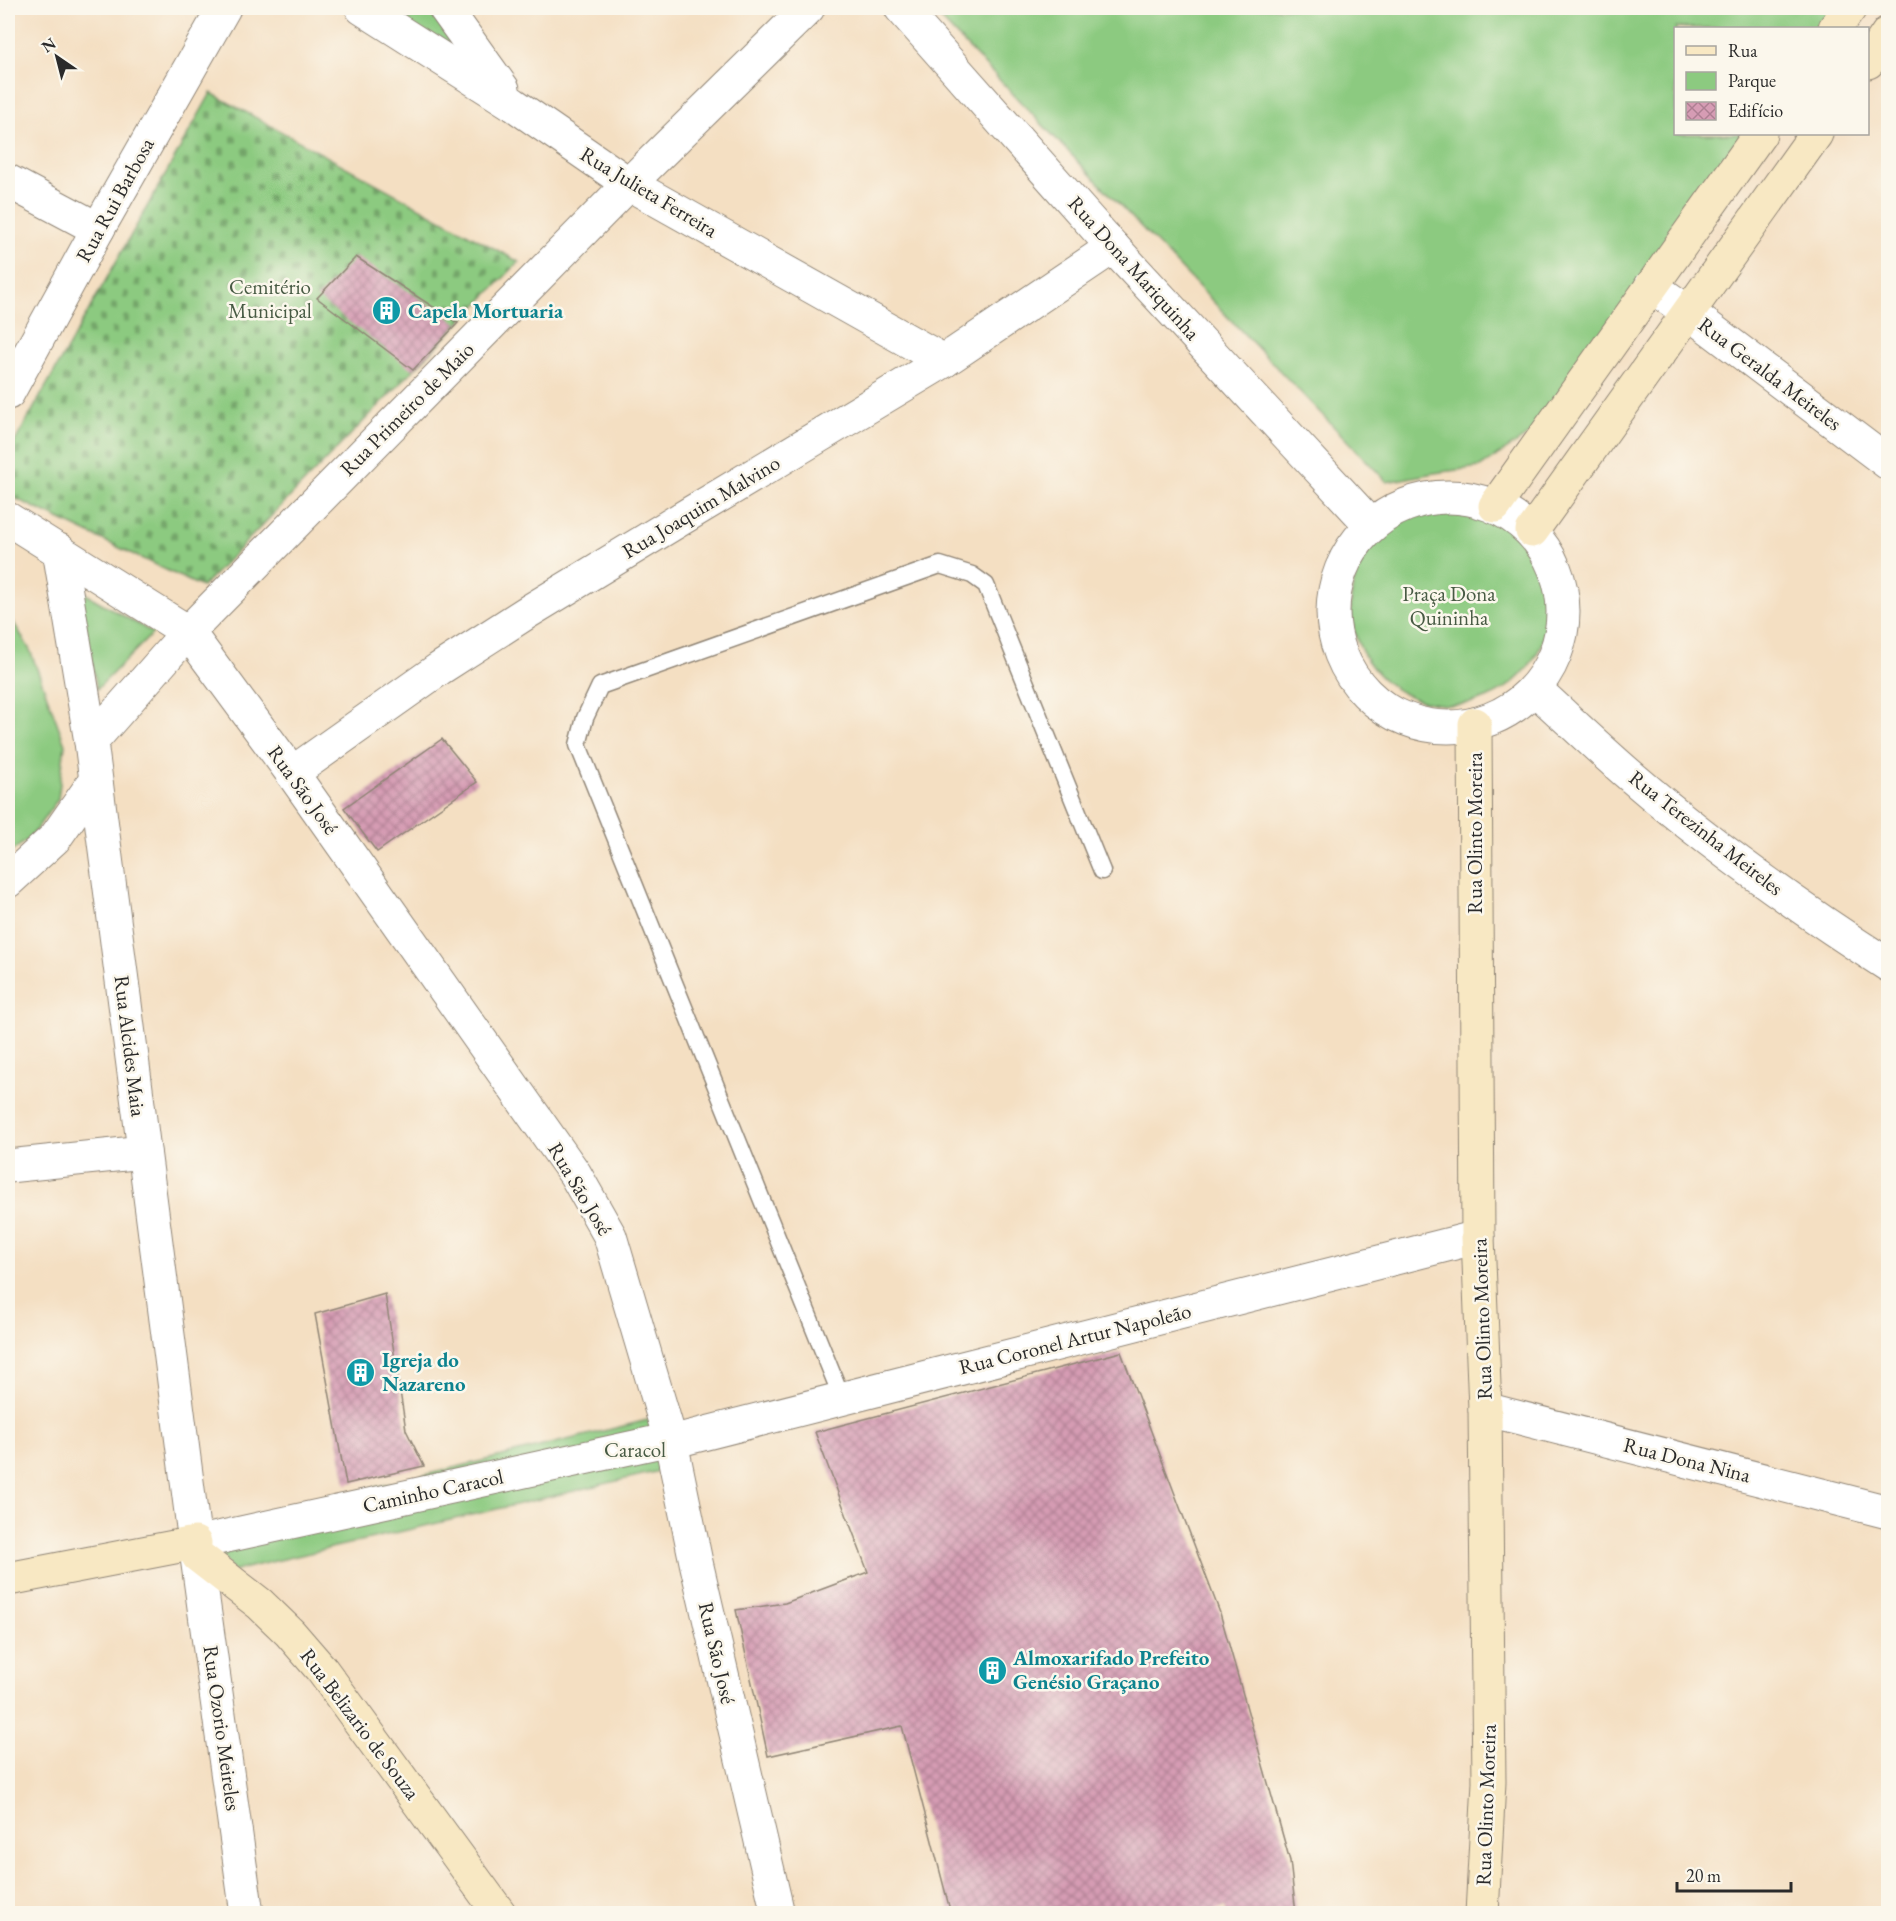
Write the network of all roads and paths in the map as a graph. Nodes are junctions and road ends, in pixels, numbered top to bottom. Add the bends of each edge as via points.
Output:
1 (224, 8) edge
2 (362, 8) edge
3 (445, 8) edge
4 (808, 8) edge
5 (901, 8) edge
6 (1850, 8) edge
7 (1836, 27) edge
8 (1888, 33) edge
9 (1869, 61) edge
10 (513, 104) junction
11 (1759, 135) edge
12 (1815, 135) edge
13 (8, 181) edge
14 (629, 184) junction
15 (98, 229) junction
16 (1113, 247) junction
17 (1651, 286) junction
18 (1688, 312) junction
19 (944, 361) junction
20 (8, 393) edge
21 (1888, 464) edge
22 (1495, 506) junction
23 (8, 519) edge
24 (1371, 525) junction
25 (1532, 531) junction
26 (58, 550) junction
27 (188, 632) junction
28 (1535, 689) junction
29 (1475, 724) junction
30 (91, 742) junction
31 (292, 773) junction
32 (95, 781) junction
33 (1102, 871) dead end
34 (8, 881) edge
35 (1888, 964) edge
36 (144, 1152) junction
37 (8, 1166) edge
38 (1478, 1237) junction
39 (842, 1398) junction
40 (1485, 1409) junction
41 (671, 1440) junction
42 (1888, 1512) edge
43 (196, 1550) junction
44 (8, 1579) edge
45 (247, 1914) edge
46 (500, 1914) edge
47 (778, 1914) edge
48 (1482, 1914) edge

1 - 15 street, Rua Rui Barbosa
2 - 10 street, Rua Julieta Ferreira
3 - 10 street
4 - 14 street, Rua Primeiro de Maio
5 - 16 street, Rua Dona Mariquinha
6 - 7 street
8 - 9 street
10 - 14 street, Rua Julieta Ferreira
11 - 17 street
12 - 18 street
13 - 15 street
14 - 19 street, Rua Julieta Ferreira
14 - 27 street, Rua Primeiro de Maio
15 - 20 street, Rua Rui Barbosa
16 - 19 street, Rua Joaquim Malvino
16 - 24 street, Rua Dona Mariquinha
17 - 18 street, Rua Geralda Meireles
17 - 22 street
18 - 21 street, Rua Geralda Meireles
18 - 25 street
19 - 31 street, Rua Joaquim Malvino via 517,619
22 - 24 street via 1463,496 1431,497 1399,507
22 - 25 street
23 - 26 street
24 - 29 street via 1347,555 1334,591 1333,629 1345,665 1368,696 1399,717 1437,727
25 - 28 street via 1552,559 1563,591 1564,626 1554,660
26 - 27 street
26 - 30 street, Rua Alcides Maia
27 - 30 street, Rua Primeiro de Maio
27 - 31 street, Rua São José
28 - 29 street via 1508,711
28 - 35 street, Rua Terezinha Meireles via 1633,778 1702,833
29 - 38 street, Rua Olinto Moreira
30 - 32 street, Rua Alcides Maia
31 - 41 street, Rua São José via 575,1173 596,1209 610,1236
32 - 34 street via 55,838
32 - 36 street, Rua Alcides Maia
33 - 39 lane via 986,585 972,575 940,565 600,686 578,745
36 - 37 street
36 - 43 street, Rua Alcides Maia
38 - 39 street, Rua Coronel Artur Napoleão
38 - 40 street, Rua Olinto Moreira
39 - 41 street, Rua Coronel Artur Napoleão
40 - 42 street, Rua Dona Nina
40 - 48 street, Rua Olinto Moreira via 1489,1782
41 - 43 street, Caminho Caracol
41 - 47 street, Rua São José
43 - 44 street
43 - 45 street, Rua Ozorio Meireles
43 - 46 street, Rua Belizario de Souza via 260,1604 316,1663

